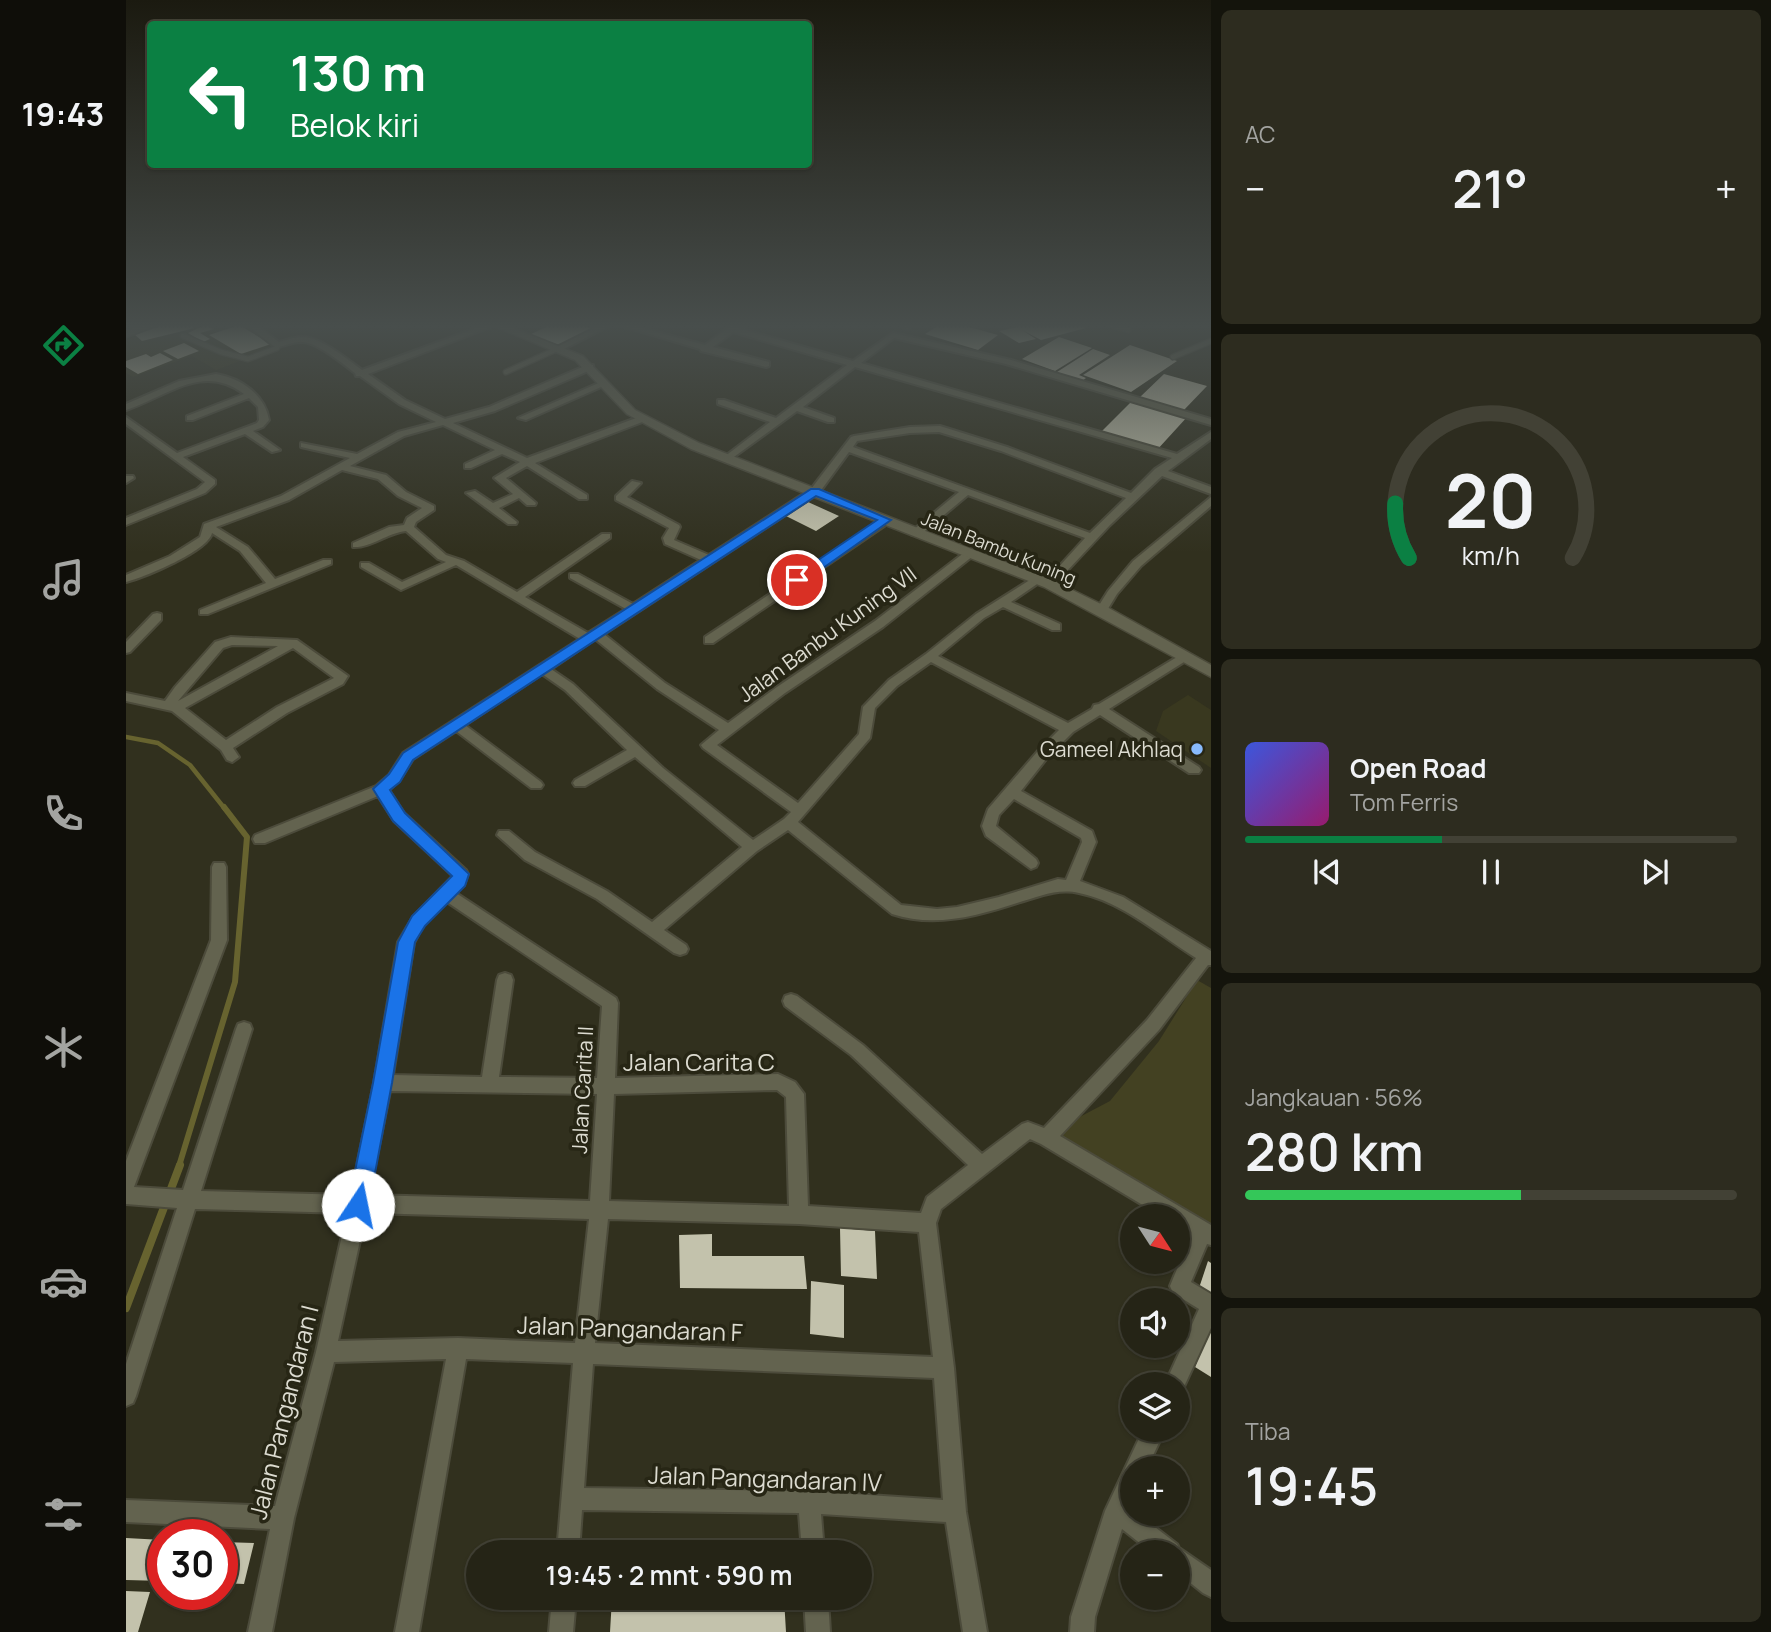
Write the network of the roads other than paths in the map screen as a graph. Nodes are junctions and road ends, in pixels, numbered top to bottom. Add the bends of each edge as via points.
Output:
1 (233, 401) edge
2 (258, 401) edge
3 (401, 401) edge
4 (510, 401) edge
5 (563, 401) edge
6 (618, 401) edge
7 (803, 401) edge
8 (984, 401) edge
9 (1140, 401) edge
10 (721, 402) dead end
11 (795, 407) junction
12 (190, 418) dead end
13 (523, 418) dead end
14 (642, 419) junction
15 (126, 420) edge
16 (831, 420) dead end
17 (775, 421) junction
18 (440, 422) junction
19 (1211, 422) edge
20 (247, 431) junction
21 (1211, 435) edge
22 (849, 444) junction
23 (304, 445) dead end
24 (275, 450) dead end
25 (503, 450) junction
26 (174, 457) junction
27 (357, 457) junction
28 (1177, 457) junction
29 (727, 459) junction
30 (527, 462) junction
31 (468, 466) dead end
32 (341, 467) junction
33 (1159, 471) junction
34 (636, 483) dead end
35 (815, 491) junction
36 (967, 491) junction
37 (1211, 491) edge
38 (471, 493) dead end
39 (520, 494) junction
40 (1131, 496) junction
41 (583, 497) dead end
42 (1211, 500) edge
43 (531, 503) dead end
44 (492, 507) junction
45 (886, 520) junction
46 (126, 522) edge
47 (512, 522) dead end
48 (208, 526) junction
49 (408, 528) junction
50 (916, 533) junction
51 (606, 536) dead end
52 (1092, 537) junction
53 (357, 545) dead end
54 (969, 554) junction
55 (710, 560) junction
56 (456, 561) junction
57 (327, 562) dead end
58 (365, 565) dead end
59 (574, 576) dead end
60 (126, 579) edge
61 (1043, 582) junction
62 (273, 584) junction
63 (517, 597) junction
64 (1002, 603) junction
65 (634, 609) junction
66 (1102, 610) junction
67 (204, 612) dead end
68 (157, 617) dead end
69 (1056, 627) dead end
70 (592, 636) junction
71 (709, 640) dead end
72 (293, 643) junction
73 (126, 649) edge
74 (930, 657) junction
75 (1186, 657) junction
76 (543, 669) junction
77 (1211, 671) edge
78 (126, 697) edge
79 (172, 707) junction
80 (1098, 708) junction
81 (456, 725) junction
82 (1068, 729) junction
83 (729, 730) junction
84 (637, 750) junction
85 (1194, 770) dead end
86 (580, 783) dead end
87 (536, 785) dead end
88 (381, 789) junction
89 (1012, 792) junction
90 (793, 816) junction
91 (504, 835) dead end
92 (260, 839) dead end
93 (752, 847) junction
94 (1031, 863) dead end
95 (219, 867) dead end
96 (1072, 884) junction
97 (444, 893) junction
98 (653, 930) junction
99 (680, 949) dead end
100 (1208, 957) edge
101 (505, 980) dead end
102 (791, 1001) dead end
103 (244, 1029) dead end
104 (383, 1083) junction
105 (489, 1086) junction
106 (604, 1086) junction
107 (1047, 1138) junction
108 (981, 1166) junction
109 (126, 1185) edge
110 (126, 1195) edge
111 (183, 1199) junction
112 (358, 1205) junction
113 (598, 1211) junction
114 (799, 1215) junction
115 (927, 1223) junction
116 (1207, 1234) edge
117 (1211, 1306) edge
118 (458, 1348) junction
119 (326, 1352) junction
120 (584, 1352) junction
121 (937, 1368) junction
122 (1181, 1372) edge
123 (126, 1396) edge
124 (573, 1499) junction
125 (809, 1502) junction
126 (1120, 1502) edge
127 (126, 1511) edge
128 (1116, 1511) junction
129 (955, 1512) junction
130 (283, 1518) junction
131 (569, 1540) edge
132 (812, 1540) edge
133 (1153, 1540) edge
134 (1190, 1568) edge
135 (1211, 1585) edge
136 (563, 1610) edge
137 (817, 1610) edge
138 (260, 1632) edge
139 (407, 1632) edge
140 (561, 1632) edge
141 (818, 1632) edge
142 (975, 1632) edge
143 (1082, 1632) edge

1 - 12 street
2 - 20 street via 264,420
3 - 18 street
4 - 18 street
5 - 13 street
6 - 14 street, Jalan Bambu Kuning
7 - 11 street
8 - 28 street
9 - 19 street
10 - 17 street
11 - 16 street
11 - 17 street
14 - 29 street, Jalan Bambu Kuning
14 - 30 street
15 - 26 street
17 - 29 street
18 - 25 street
18 - 27 street via 401,434
20 - 24 street
20 - 26 street
21 - 28 street
22 - 35 street
22 - 36 street
22 - 40 street via 934,428
23 - 27 street
25 - 30 street
25 - 31 street
26 - 46 street via 211,482 201,491
27 - 32 street
28 - 33 street
29 - 35 street, Jalan Bambu Kuning
30 - 39 street via 499,478
30 - 41 street
32 - 48 street via 285,498
32 - 49 street via 382,477 430,508 411,520
33 - 37 street
33 - 40 street
34 - 55 street via 620,498 675,527 669,542
35 - 45 street, Jalan Bambu Kuning
35 - 55 street
36 - 50 street
36 - 52 street
38 - 44 street
39 - 43 street
39 - 44 street
40 - 52 street
42 - 66 street via 1138,563
44 - 47 street
45 - 50 street, Jalan Bambu Kuning
45 - 71 street
48 - 60 street via 205,539
48 - 62 street via 244,549
49 - 53 street via 393,529
49 - 56 street via 442,557
50 - 54 street, Jalan Bambu Kuning
51 - 63 street
52 - 61 street
54 - 61 street, Jalan Bambu Kuning
54 - 83 street, Jalan Banbu Kuning VII
55 - 65 street
56 - 58 street via 401,587
56 - 63 street
57 - 62 street
59 - 65 street
61 - 64 street
61 - 66 street, Jalan Bambu Kuning
62 - 67 street
63 - 70 street
64 - 69 street
64 - 74 street
65 - 70 street
66 - 75 street, Jalan Bambu Kuning
68 - 73 street
70 - 76 street
70 - 83 street
72 - 79 street
72 - 79 street via 221,643 179,690
72 - 79 street via 342,679 282,710 229,752
74 - 82 street
74 - 90 street via 892,683 869,708 865,735
75 - 77 street, Jalan Bambu Kuning
75 - 80 street
76 - 81 street
76 - 84 street
78 - 79 street
80 - 82 street
80 - 85 street
81 - 87 street
81 - 88 street via 408,757
82 - 89 street
83 - 90 street, Jalan Banbu Kuning VII via 708,745
84 - 86 street
84 - 93 street
88 - 92 street
88 - 97 street, Jalan Pangandaran I via 399,817 460,872 459,881
89 - 94 street via 993,813 989,826
89 - 96 street via 1087,835 1089,842
90 - 93 street
90 - 96 street via 891,906 913,915 961,912
91 - 98 street via 530,856 602,895
93 - 98 street
95 - 109 street via 219,940
96 - 100 street via 1128,908
97 - 104 street, Jalan Pangandaran I via 406,942
97 - 106 street, Jalan Carita II via 610,1003
98 - 99 street
100 - 107 street via 1153,1025
101 - 105 street
102 - 108 street via 858,1050
103 - 111 street
104 - 105 street, Jalan Carita C
104 - 112 street, Jalan Pangandaran I
105 - 106 street, Jalan Carita C
106 - 113 street, Jalan Carita II
106 - 114 street, Jalan Carita C via 778,1082 789,1087 795,1094
107 - 108 street via 1028,1130
107 - 116 street
108 - 115 street via 934,1203
110 - 111 street
111 - 112 street
111 - 123 street
112 - 113 street
112 - 119 street, Jalan Pangandaran I
113 - 114 street
113 - 120 street, Jalan Carita II
114 - 115 street
115 - 121 street
116 - 117 street via 1180,1286
117 - 122 street
118 - 119 street, Jalan Pangandaran F
118 - 120 street, Jalan Pangandaran F
118 - 139 street
119 - 130 street, Jalan Pangandaran I
120 - 121 street, Jalan Pangandaran F
120 - 124 street, Jalan Carita II
121 - 129 street
124 - 125 street, Jalan Pangandaran IV
124 - 131 street, Jalan Carita II
125 - 129 street, Jalan Pangandaran IV
125 - 132 street
126 - 128 street
127 - 130 street
128 - 133 street
128 - 143 street
129 - 142 street
130 - 138 street, Jalan Pangandaran I
134 - 135 street
136 - 140 street
137 - 141 street

